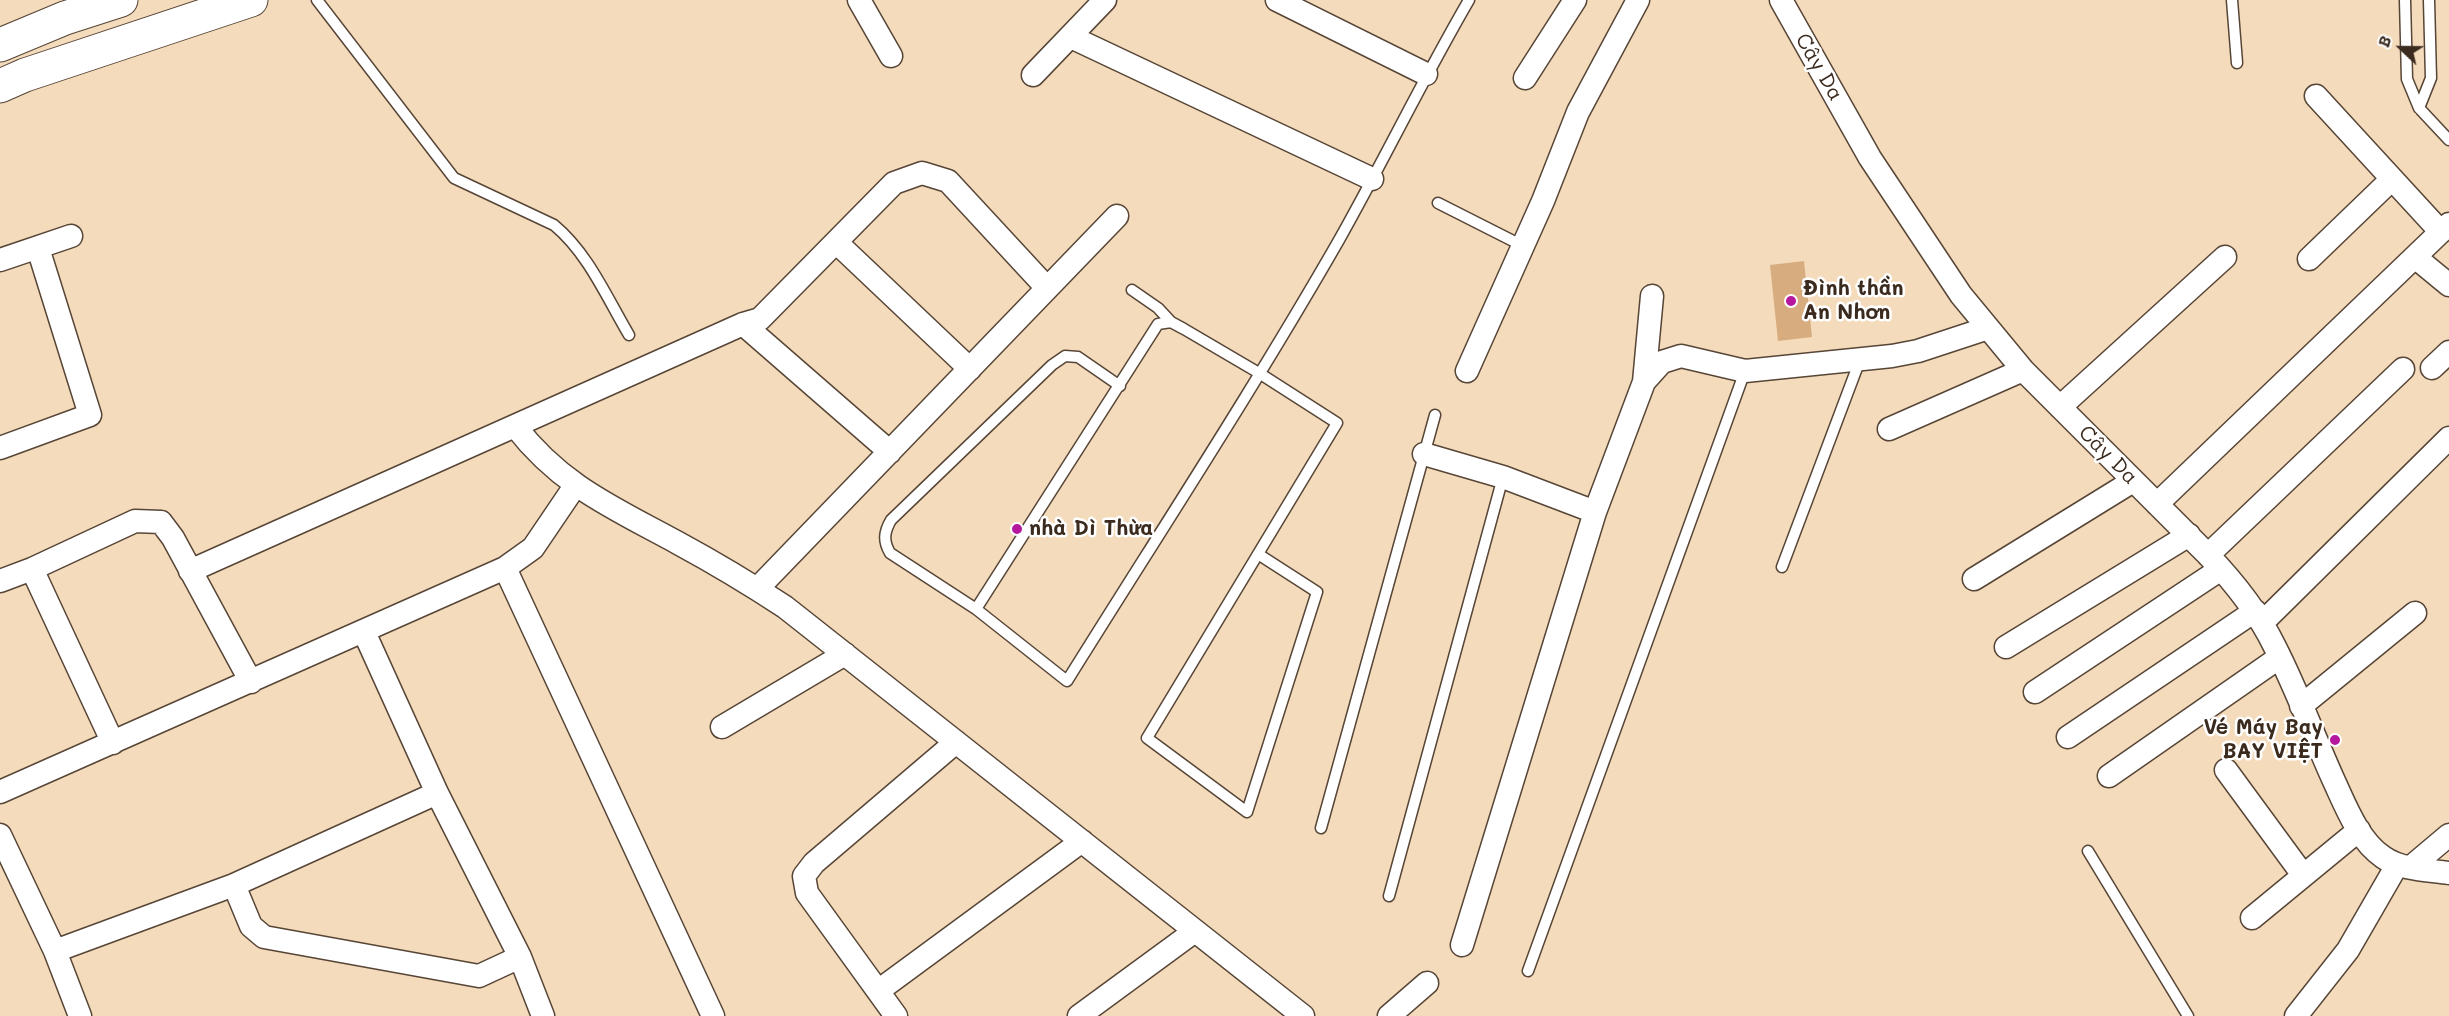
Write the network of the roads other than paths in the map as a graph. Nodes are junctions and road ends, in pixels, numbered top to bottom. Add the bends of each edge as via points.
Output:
1 (121, 0) edge
2 (251, 0) edge
3 (317, 0) edge
4 (859, 0) edge
5 (1105, 0) edge
6 (1277, 0) edge
7 (1469, 0) edge
8 (1575, 0) edge
9 (1638, 0) edge
10 (1781, 0) edge
11 (2232, 0) edge
12 (2405, 0) edge
13 (2429, 0) edge
14 (1071, 37) junction
15 (0, 45) edge
16 (891, 56) dead end
17 (2237, 63) dead end
18 (1426, 74) junction
19 (1033, 75) dead end
20 (1525, 78) dead end
21 (0, 86) edge
22 (2316, 96) dead end
23 (2419, 108) junction
24 (2449, 140) edge
25 (1372, 179) junction
26 (2392, 179) junction
27 (1438, 203) dead end
28 (1117, 216) dead end
29 (2445, 228) edge
30 (71, 236) dead end
31 (836, 242) junction
32 (1523, 246) junction
33 (38, 248) junction
34 (2225, 257) dead end
35 (2415, 257) junction
36 (2309, 259) dead end
37 (0, 260) edge
38 (2449, 285) edge
39 (1047, 288) junction
40 (1132, 290) dead end
41 (1652, 296) dead end
42 (1171, 322) junction
43 (743, 324) junction
44 (1988, 328) junction
45 (629, 335) dead end
46 (2449, 352) edge
47 (1860, 360) junction
48 (2432, 368) dead end
49 (970, 369) junction
50 (2403, 369) dead end
51 (2023, 370) junction
52 (1467, 371) dead end
53 (1745, 371) junction
54 (1260, 373) junction
55 (1644, 381) junction
56 (1120, 386) junction
57 (2060, 407) junction
58 (1435, 415) dead end
59 (515, 426) junction
60 (1889, 429) dead end
61 (2449, 438) edge
62 (0, 448) edge
63 (890, 452) junction
64 (1424, 454) junction
65 (1503, 477) junction
66 (2133, 481) junction
67 (575, 486) junction
68 (2157, 504) junction
69 (1595, 512) junction
70 (2189, 535) junction
71 (1258, 554) junction
72 (2215, 562) junction
73 (1782, 567) dead end
74 (506, 568) junction
75 (32, 569) junction
76 (190, 571) junction
77 (1974, 579) dead end
78 (0, 581) edge
79 (757, 589) junction
80 (976, 609) junction
81 (2415, 613) dead end
82 (2258, 617) junction
83 (364, 632) junction
84 (2006, 647) dead end
85 (845, 654) junction
86 (2280, 657) junction
87 (251, 682) junction
88 (2035, 692) dead end
89 (2301, 706) junction
90 (722, 727) dead end
91 (2068, 737) dead end
92 (956, 742) junction
93 (113, 743) junction
94 (2226, 770) dead end
95 (2109, 776) dead end
96 (0, 792) edge
97 (437, 793) junction
98 (1321, 828) dead end
99 (2359, 830) junction
100 (0, 835) edge
101 (2449, 836) edge
102 (1082, 841) junction
103 (2088, 851) dead end
104 (2404, 866) junction
105 (2448, 872) edge
106 (2303, 875) junction
107 (234, 885) junction
108 (1389, 896) dead end
109 (2252, 918) dead end
110 (1195, 931) junction
111 (1462, 945) dead end
112 (56, 951) junction
113 (519, 957) junction
114 (1528, 971) dead end
115 (1427, 983) dead end
116 (878, 992) junction
117 (80, 1016) edge
118 (543, 1016) edge
119 (713, 1016) edge
120 (896, 1016) edge
121 (1079, 1016) edge
122 (1303, 1016) edge
123 (1389, 1016) edge
124 (2188, 1016) edge
125 (2296, 1016) edge

1 - 15 main road
2 - 21 main road
3 - 45 lane via 454,178 554,225 568,236
4 - 16 street
5 - 14 street
6 - 18 street
7 - 18 lane
8 - 20 street
9 - 32 street via 1578,112
10 - 44 street, Cây Da via 1870,158 1961,295
11 - 17 lane
12 - 23 lane via 2407,79
13 - 23 lane via 2431,78
14 - 19 street
14 - 25 street
18 - 25 lane
22 - 26 street
23 - 24 lane
25 - 54 lane
26 - 29 street
26 - 36 street
27 - 32 lane
28 - 39 street
29 - 35 street
30 - 33 street
31 - 39 street via 894,183 922,173 948,181
31 - 43 street via 760,319
31 - 49 street
32 - 52 street
33 - 37 street
33 - 62 street via 90,415
34 - 57 street
35 - 38 street
35 - 68 street
39 - 49 street
40 - 42 lane
41 - 55 street
42 - 54 lane
42 - 56 lane via 1158,324
43 - 59 street
43 - 63 street
44 - 47 street via 1918,351
44 - 51 street, Cây Da
46 - 48 street
47 - 53 street
47 - 73 lane
49 - 63 street
50 - 72 street
51 - 57 street, Cây Da
51 - 60 street
53 - 55 street via 1681,356 1662,362
53 - 114 lane
54 - 71 lane via 1337,423
54 - 80 lane via 1067,681
55 - 69 street
56 - 80 lane
56 - 80 lane via 1078,357 1065,356 891,520 884,538 890,553
57 - 66 street, Cây Da
58 - 64 lane
59 - 67 street
59 - 76 street
61 - 82 street
63 - 79 street
64 - 65 street
64 - 98 lane
65 - 69 street
65 - 108 lane
66 - 68 street, Cây Da
66 - 77 street
67 - 74 street via 533,548
67 - 79 street
68 - 70 street, Cây Da
69 - 111 street
70 - 72 street, Cây Da
70 - 84 street
71 - 71 lane via 1317,592 1247,812 1147,738
72 - 82 street, Cây Da
72 - 88 street
74 - 83 street
74 - 119 street
75 - 76 street via 135,521 148,520 161,522
75 - 78 street
75 - 93 street
76 - 87 street
79 - 85 street
81 - 89 street
82 - 86 street, Cây Da
82 - 91 street
83 - 87 street
83 - 97 street
85 - 90 street
85 - 92 street
86 - 89 street, Cây Da
86 - 95 street
87 - 93 street
89 - 99 street, Cây Da
92 - 102 street
92 - 116 street via 814,863 804,876 807,893
93 - 96 street
94 - 106 street
97 - 107 street
97 - 113 street
99 - 104 street, Cây Da via 2374,851
99 - 106 street
100 - 112 street
101 - 104 street
102 - 110 street
102 - 116 street
103 - 124 lane
104 - 105 street, Cây Da
104 - 125 street via 2348,950
106 - 109 street
107 - 112 street
107 - 113 street via 251,926 264,937 479,976
110 - 121 street
110 - 122 street
112 - 117 street
113 - 118 street
115 - 123 street
116 - 120 street

